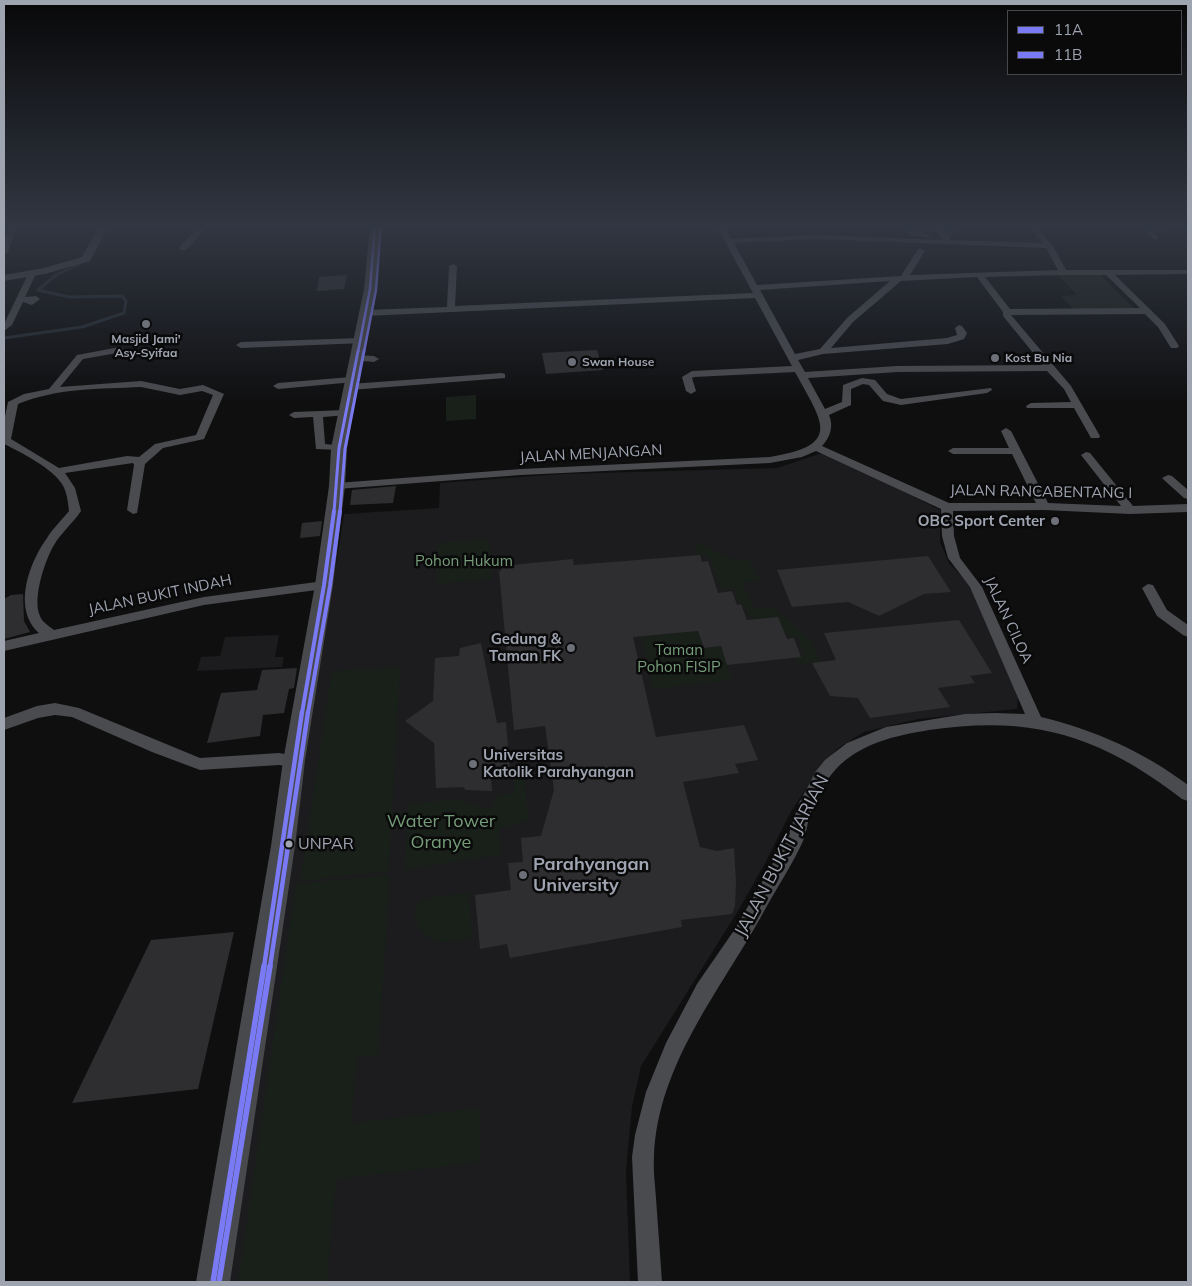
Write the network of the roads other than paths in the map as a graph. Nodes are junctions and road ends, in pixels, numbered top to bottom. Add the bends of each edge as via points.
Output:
1 (27, 285) edge
2 (370, 285) edge
3 (452, 285) edge
4 (753, 285) edge
5 (823, 285) edge
6 (892, 285) edge
7 (987, 285) edge
8 (1121, 285) edge
9 (756, 291) junction
10 (20, 300) junction
11 (32, 302) dead end
12 (451, 309) junction
13 (1146, 311) junction
14 (4, 312) edge
15 (15, 312) junction
16 (1008, 312) junction
17 (365, 313) junction
18 (4, 328) edge
19 (960, 328) dead end
20 (241, 345) dead end
21 (1174, 346) dead end
22 (120, 350) dead end
23 (823, 351) junction
24 (363, 353) junction
25 (792, 358) junction
26 (1050, 368) junction
27 (800, 372) junction
28 (502, 376) dead end
29 (350, 383) junction
30 (278, 386) dead end
31 (987, 390) dead end
32 (691, 391) dead end
33 (52, 394) junction
34 (1077, 405) junction
35 (1030, 406) dead end
36 (345, 413) junction
37 (318, 414) junction
38 (294, 415) dead end
39 (824, 417) junction
40 (1006, 431) dead end
41 (1094, 436) dead end
42 (4, 440) edge
43 (815, 447) junction
44 (339, 448) junction
45 (953, 451) dead end
46 (1016, 451) junction
47 (1086, 454) dead end
48 (140, 462) junction
49 (56, 472) junction
50 (1168, 478) dead end
51 (337, 486) junction
52 (1188, 496) edge
53 (1044, 506) junction
54 (947, 507) junction
55 (1188, 508) edge
56 (132, 510) dead end
57 (1130, 510) junction
58 (324, 585) junction
59 (1148, 588) dead end
60 (1188, 632) edge
61 (52, 635) junction
62 (4, 646) edge
63 (1035, 721) junction
64 (4, 724) edge
65 (294, 761) junction
66 (1188, 794) edge
67 (213, 1282) edge
68 (650, 1282) edge

1 - 10 street
2 - 17 main road
3 - 12 street
4 - 9 street
5 - 9 street
6 - 23 street via 850,320
7 - 16 street
8 - 13 street
9 - 12 street
9 - 25 street
10 - 11 street via 36,298
10 - 15 street
12 - 17 street
13 - 16 street
13 - 21 street via 1162,326
14 - 15 street
15 - 18 street
16 - 26 street via 1006,314
17 - 24 main road
19 - 23 street via 961,337 948,341
20 - 24 street
22 - 33 street via 76,359
23 - 25 street
24 - 29 main road
25 - 27 street
26 - 27 street
26 - 34 street via 1068,388
27 - 32 street via 689,374
27 - 39 street
28 - 29 street
29 - 30 street
29 - 36 main road
31 - 39 street via 900,402 888,400 872,382 862,381 846,387 847,403
33 - 42 street via 28,396 13,402
33 - 48 street via 70,388 141,384 180,392 203,388 219,394 200,437 159,446
34 - 35 street
34 - 41 street
36 - 37 street
36 - 44 main road
37 - 38 street
37 - 44 street via 320,446
39 - 43 street via 823,439
40 - 46 street
42 - 49 street via 27,450
43 - 51 street, JALAN MENJANGAN via 770,460 521,472
43 - 54 street, JALAN RANCABENTANG I
44 - 51 main road
45 - 46 street
46 - 53 street
47 - 57 street
48 - 49 street via 127,459
48 - 56 street
49 - 61 street via 66,480 74,500 74,511 49,543 32,599 32,614 40,627
50 - 52 street
51 - 58 main road
53 - 54 street, JALAN RANCABENTANG I
53 - 57 street, JALAN RANCABENTANG I
54 - 63 street, JALAN CILOA via 952,554 958,567 975,585
55 - 57 street, JALAN RANCABENTANG I
58 - 61 street, JALAN BUKIT INDAH via 204,601
58 - 65 main road
59 - 60 street via 1162,613
61 - 62 street, JALAN BUKIT INDAH
63 - 66 street, JALAN BUKIT JARIAN via 1114,747 1171,780
63 - 68 street, JALAN BUKIT JARIAN via 978,719 935,723 873,735 830,765 813,788 796,838 705,991 657,1089 644,1136 643,1157
64 - 65 street via 55,709 74,712 200,764
65 - 67 main road

